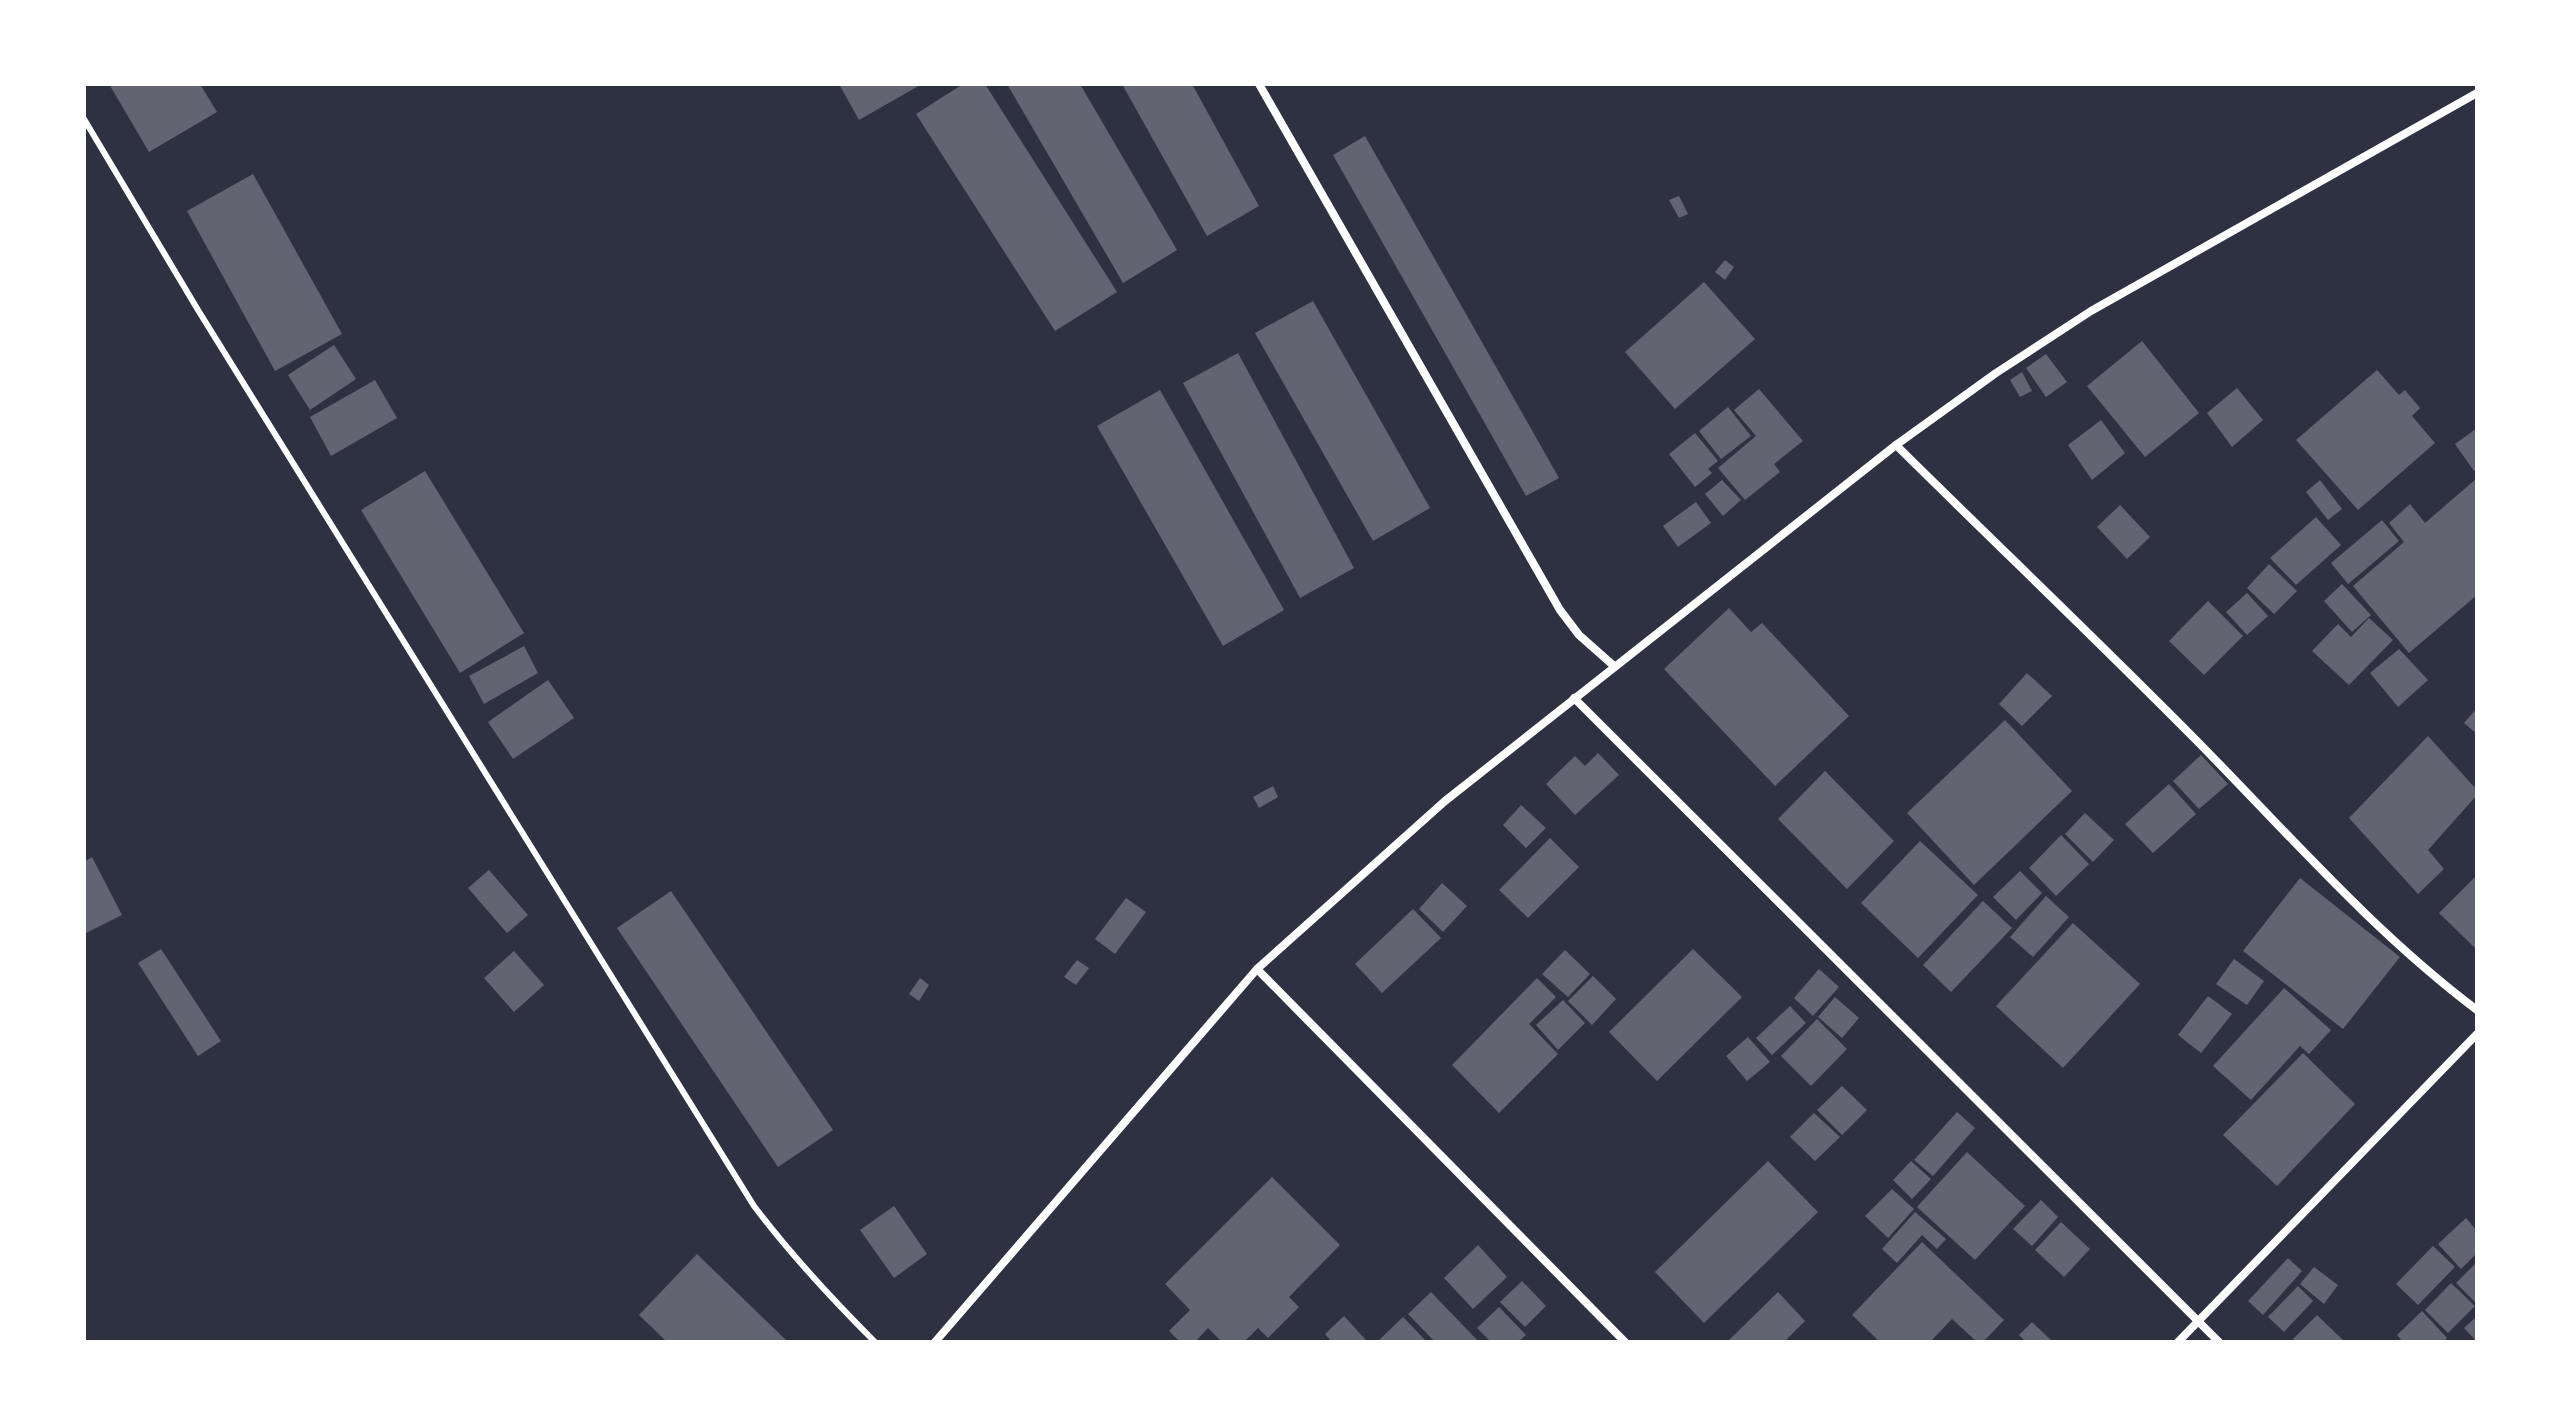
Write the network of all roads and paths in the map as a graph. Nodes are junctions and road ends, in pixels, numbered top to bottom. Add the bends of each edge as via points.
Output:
1 (1259, 84) edge
2 (2477, 93) edge
3 (84, 119) edge
4 (1896, 445) junction
5 (1614, 666) junction
6 (1574, 698) junction
7 (1257, 969) junction
8 (2477, 1010) edge
9 (2477, 1034) edge
10 (2198, 1321) junction
11 (875, 1342) edge
12 (935, 1342) edge
13 (1625, 1342) edge
14 (2178, 1342) edge
15 (2219, 1342) edge

1 - 5 street via 1560,610
2 - 4 street via 2091,311
3 - 11 lane via 754,1206
4 - 5 street
4 - 8 street via 2358,906
5 - 6 street
6 - 7 street via 1445,801
6 - 10 street
7 - 12 street
7 - 13 street
9 - 10 street
10 - 14 street
10 - 15 street

